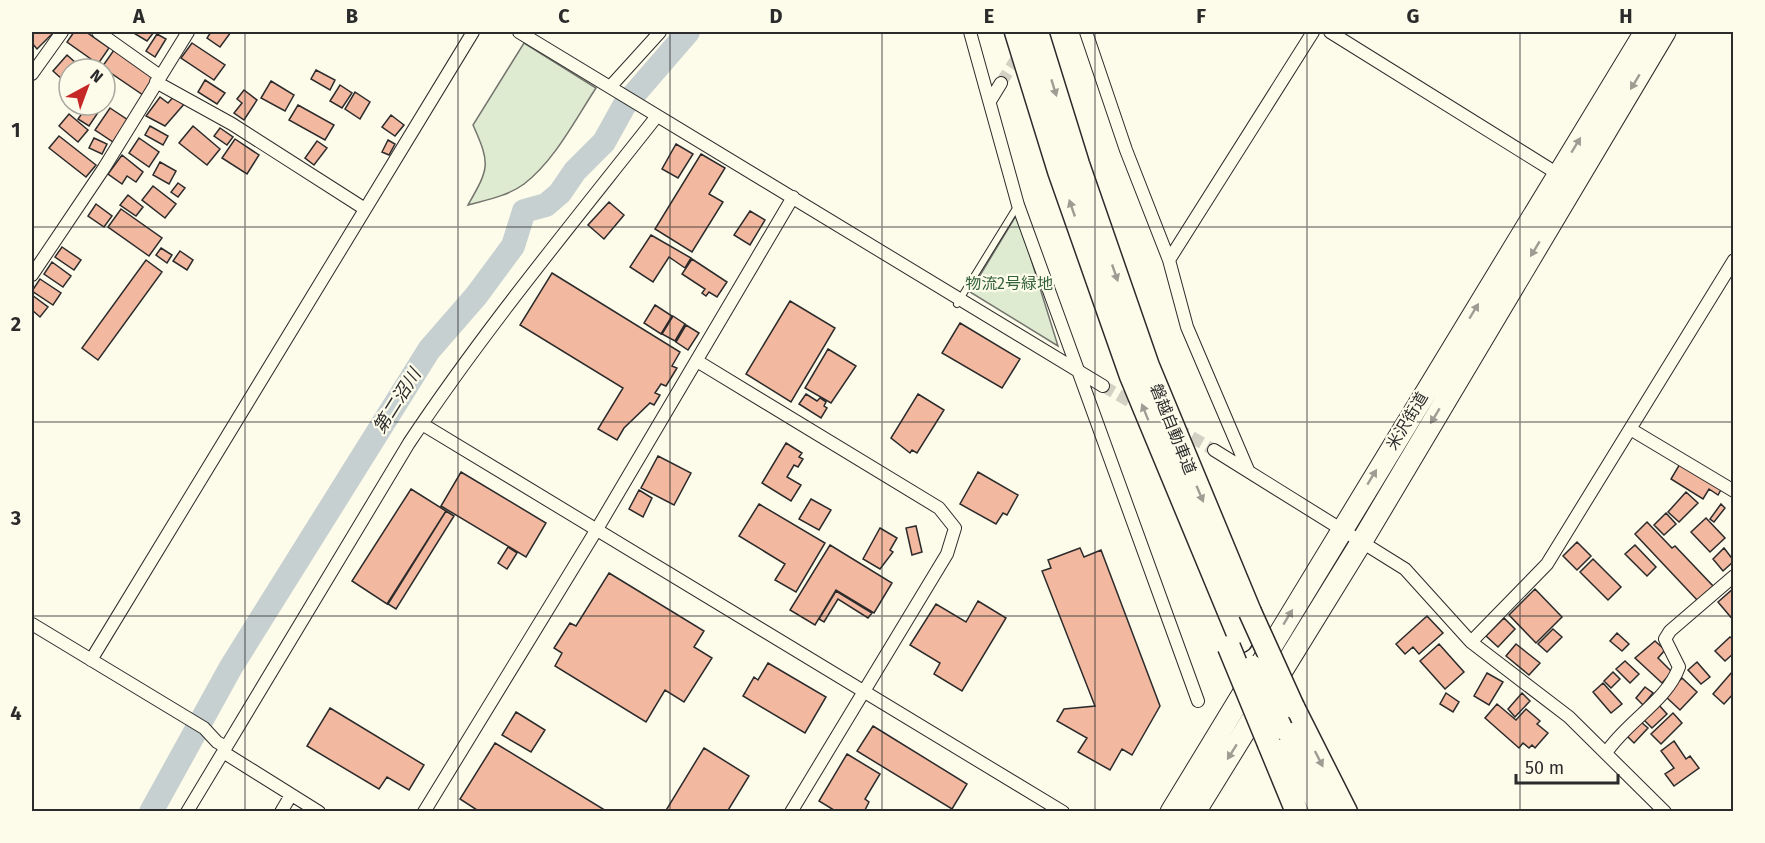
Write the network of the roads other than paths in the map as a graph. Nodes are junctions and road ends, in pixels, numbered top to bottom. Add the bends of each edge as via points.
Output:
1 (62, 32) edge
2 (98, 32) edge
3 (188, 32) edge
4 (473, 32) edge
5 (519, 32) edge
6 (660, 32) edge
7 (970, 32) edge
8 (1016, 32) edge
9 (1037, 32) edge
10 (1086, 32) edge
11 (1313, 32) edge
12 (1330, 32) edge
13 (1645, 32) edge
14 (1665, 32) edge
15 (32, 74) edge
16 (158, 79) junction
17 (1001, 83) tunnel mouth
18 (613, 89) junction
19 (990, 101) junction
20 (657, 116) junction
21 (1558, 174) junction
22 (793, 198) junction
23 (1018, 205) junction
24 (365, 209) junction
25 (1169, 260) junction
26 (1734, 260) edge
27 (32, 275) edge
28 (958, 302) junction
29 (697, 361) junction
30 (1077, 371) junction
31 (1103, 386) tunnel mouth
32 (422, 424) junction
33 (1632, 430) junction
34 (1214, 450) tunnel mouth
35 (1248, 470) junction
36 (1734, 491) edge
37 (1342, 527) junction
38 (597, 529) junction
39 (1362, 541) junction
40 (1734, 576) edge
41 (32, 624) edge
42 (1471, 642) junction
43 (91, 660) junction
44 (865, 689) junction
45 (1198, 701) dead end
46 (1218, 734) junction
47 (1275, 736) junction
48 (225, 750) junction
49 (1606, 753) junction
50 (291, 795) junction
51 (187, 812) edge
52 (281, 812) edge
53 (319, 812) edge
54 (424, 812) edge
55 (791, 812) edge
56 (1063, 812) edge
57 (1162, 812) edge
58 (1171, 812) edge
59 (1195, 812) edge
60 (1297, 812) edge
61 (1322, 812) edge
62 (1346, 812) edge
63 (1665, 812) edge

1 - 15 street
2 - 16 street
3 - 16 street
4 - 24 street
5 - 18 street
6 - 18 street
7 - 19 street
47 -> 8 highway, 磐越自動車道, bridge via 1131,376 1059,171
9 -> 62 highway, 磐越自動車道, bridge via 1148,366 1250,612
10 - 25 street
11 - 25 street
12 - 21 street
21 -> 13 highway, 米沢街道
14 -> 39 highway, 米沢街道
16 - 24 street
16 - 27 street
17 - 19 street
18 - 20 street
19 - 23 street
20 - 22 street
20 - 32 street via 486,332
37 -> 21 highway, 米沢街道
22 - 28 street
22 - 29 street
23 - 28 lane
23 - 30 street
24 - 43 street
25 - 35 street via 1187,327
26 - 33 street
28 - 30 street
29 - 38 street
29 - 44 street via 939,508 951,522 954,534 947,554
30 - 31 street
30 - 45 street
32 - 38 street
32 - 48 street
33 - 36 street
33 - 42 street via 1547,564
34 - 35 street
35 - 37 street
37 - 39 street
46 -> 37 highway, 米沢街道
38 - 44 street
38 - 54 street
39 - 42 street via 1405,569
39 -> 59 highway, 米沢街道
40 - 49 street via 1670,631 1665,639 1679,667 1674,681 1616,737
41 - 43 street
42 - 49 street via 1569,717
43 - 48 street via 200,726
44 - 55 street
44 - 56 street
46 - 57 street via 1202,744
46 - 58 highway, 米沢街道
47 - 60 highway
47 - 61 highway, 磐越自動車道
48 - 50 street
48 - 51 street
49 - 63 street
50 - 52 street
50 - 53 street

